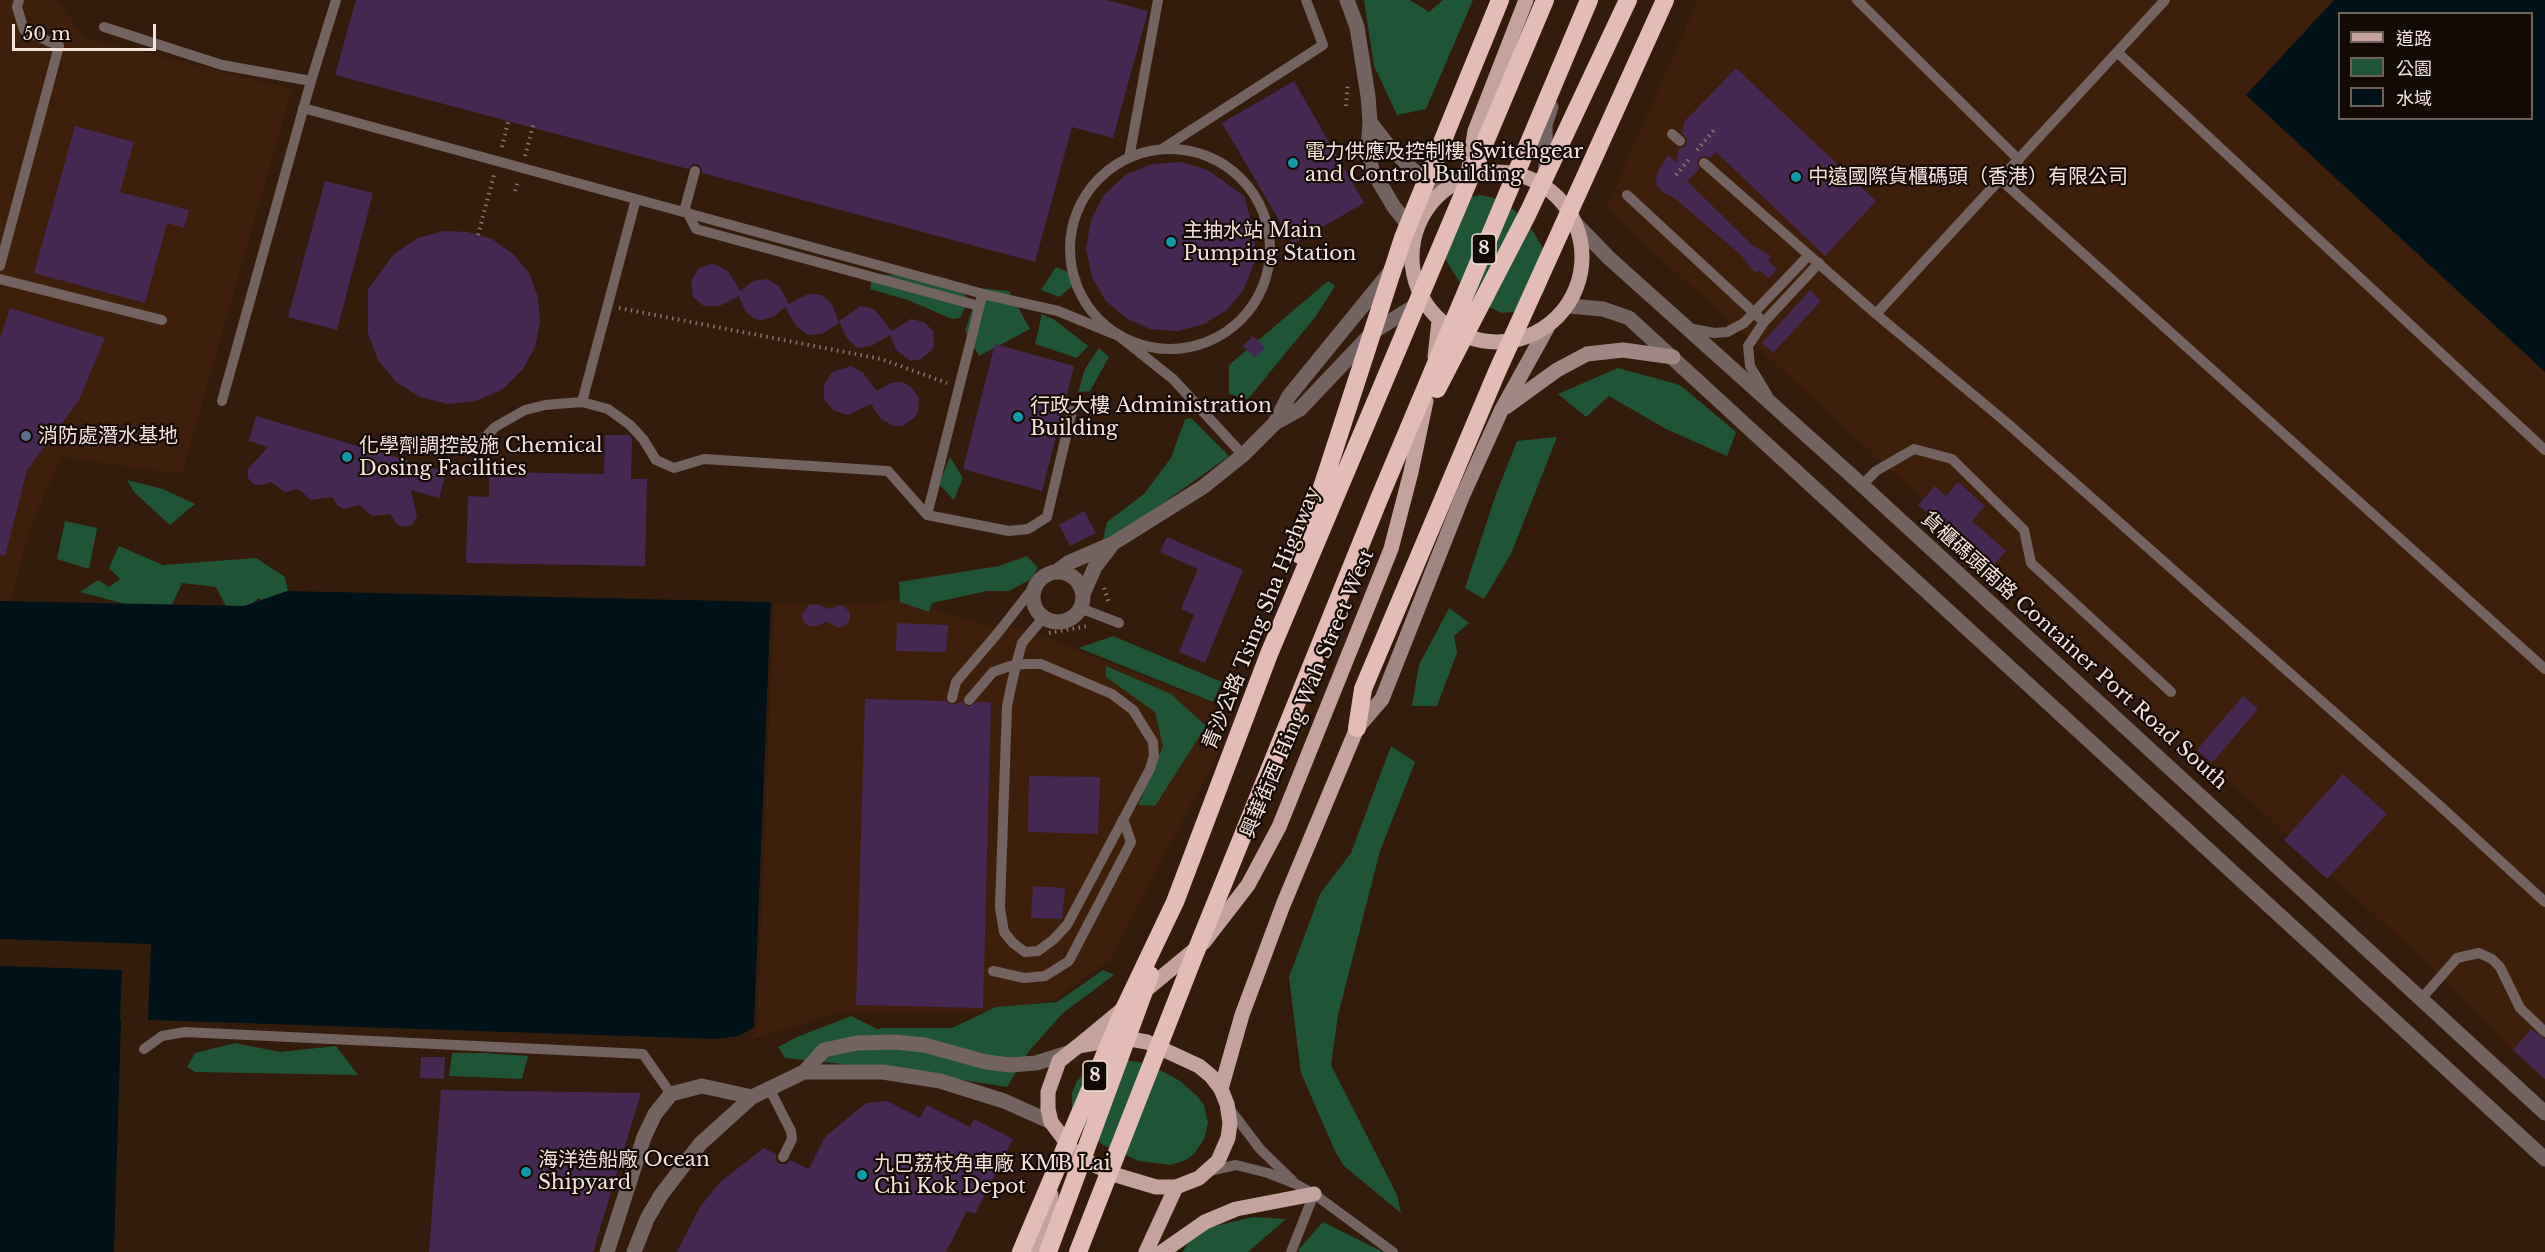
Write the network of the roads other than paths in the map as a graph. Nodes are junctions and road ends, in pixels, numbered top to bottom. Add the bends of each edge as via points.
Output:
1 (19, 0) edge
2 (336, 0) edge
3 (1158, 0) edge
4 (1306, 0) edge
5 (1347, 0) edge
6 (1500, 0) edge
7 (1526, 0) edge
8 (1545, 0) edge
9 (1589, 0) edge
10 (1599, 0) edge
11 (1628, 0) edge
12 (1665, 0) edge
13 (1857, 0) edge
14 (2165, 0) edge
15 (104, 27) dead end
16 (2118, 52) junction
17 (311, 81) junction
18 (303, 108) junction
19 (1370, 122) junction
20 (1162, 149) junction
21 (1129, 158) junction
22 (2019, 160) junction
23 (1704, 163) dead end
24 (695, 171) dead end
25 (1468, 177) junction
26 (2001, 180) junction
27 (1546, 186) junction
28 (1443, 191) junction
29 (1628, 195) dead end
30 (636, 199) junction
31 (1574, 222) junction
32 (1414, 238) junction
33 (1809, 255) junction
34 (1819, 263) junction
35 (0, 266) edge
36 (0, 279) edge
37 (982, 294) junction
38 (1423, 301) junction
39 (979, 306) junction
40 (1569, 306) junction
41 (1754, 313) junction
42 (1876, 314) junction
43 (162, 320) dead end
44 (1439, 321) junction
45 (1764, 322) junction
46 (1547, 328) junction
47 (1687, 328) junction
48 (1119, 336) junction
49 (1673, 357) junction
50 (222, 401) dead end
51 (582, 402) junction
52 (1773, 405) junction
53 (1072, 411) dead end
54 (1501, 411) junction
55 (1275, 423) junction
56 (480, 443) dead end
57 (2545, 450) edge
58 (1243, 455) junction
59 (1862, 485) junction
60 (1379, 499) junction
61 (927, 515) junction
62 (1112, 544) junction
63 (1056, 572) junction
64 (1037, 583) junction
65 (1081, 601) junction
66 (1044, 618) junction
67 (1119, 623) dead end
68 (1269, 654) junction
69 (1016, 665) junction
70 (2545, 669) edge
71 (2171, 692) dead end
72 (952, 698) dead end
73 (969, 700) dead end
74 (1357, 728) junction
75 (1123, 819) junction
76 (1175, 902) junction
77 (2545, 902) edge
78 (993, 971) dead end
79 (2422, 998) junction
80 (2545, 1032) edge
81 (144, 1049) dead end
82 (1073, 1050) junction
83 (804, 1072) junction
84 (769, 1088) junction
85 (1221, 1089) junction
86 (671, 1094) junction
87 (752, 1096) junction
88 (1227, 1104) junction
89 (2545, 1113) edge
90 (1054, 1128) junction
91 (783, 1157) dead end
92 (2545, 1159) edge
93 (1209, 1171) junction
94 (1296, 1184) junction
95 (1176, 1187) junction
96 (1314, 1194) junction
97 (607, 1252) edge
98 (634, 1252) edge
99 (1021, 1252) edge
100 (1033, 1252) edge
101 (1048, 1252) edge
102 (1078, 1252) edge
103 (1146, 1252) edge
104 (1161, 1252) edge
105 (1291, 1252) edge
106 (1393, 1252) edge

1 - 35 lane via 17,7 24,30 59,46
2 - 17 lane
3 - 21 lane
4 - 20 lane via 1323,45
5 - 19 street via 1357,27
6 - 68 highway via 1403,238
7 - 25 main road via 1475,131
8 - 68 highway, 青沙公路 Tsing Sha Highway / 8
9 - 60 highway, 8
10 - 27 street via 1555,91 1545,125
11 - 60 highway via 1528,213
12 - 74 highway via 1496,374 1363,690
13 - 22 lane
14 - 16 lane
15 - 17 lane via 222,65
16 - 22 lane
16 - 57 lane
17 - 18 lane
18 - 30 lane
18 - 50 lane
19 - 28 street via 1414,171
19 - 32 street via 1368,150 1372,170
20 - 21 lane
20 - 48 lane via 1207,156 1228,166 1252,189 1267,220 1271,254 1263,287 1245,316 1218,337 1186,348 1151,348
21 - 48 lane via 1102,175 1083,200 1072,229 1070,260 1078,290 1095,316
22 - 26 lane
23 - 33 lane
24 - 39 lane via 685,208 696,229
25 - 27 main road via 1490,172 1513,173
25 - 28 main road
26 - 42 lane
26 - 70 lane
27 - 31 main road
28 - 32 main road via 1422,218
29 - 41 lane
30 - 37 lane
30 - 51 lane
31 - 40 main road via 1583,270
31 - 47 street, 貨櫃碼頭南路 Container Port Road South
32 - 38 main road via 1413,273
32 - 55 street via 1289,396
33 - 34 lane
33 - 41 lane
34 - 42 lane
34 - 45 lane
36 - 43 lane
37 - 39 lane
37 - 48 lane via 1058,311
38 - 44 main road
38 - 55 street via 1373,332 1300,409
39 - 61 lane
40 - 46 main road
40 - 49 street via 1603,309 1629,318
41 - 45 lane
41 - 47 lane via 1727,332
42 - 77 lane via 2007,423
44 - 46 main road via 1463,336 1491,343 1520,340
44 - 82 main road, 興華街西 Hing Wah Street West via 1411,472 1391,549 1279,827 1248,885 1204,942
45 - 52 lane via 1748,346 1748,357
46 - 54 main road
47 - 52 street, 貨櫃碼頭南路 Container Port Road South
48 - 58 lane via 1173,379
49 - 54 main road via 1623,350 1587,354 1557,370
49 - 92 street
51 - 56 lane via 525,410 495,427
51 - 61 lane via 608,409 630,425 656,460 674,468 704,459 888,471
52 - 59 street, 貨櫃碼頭南路 Container Port Road South
53 - 61 lane via 1047,517 1028,529 1009,531
54 - 74 main road via 1462,497 1382,699
55 - 58 street
58 - 62 street via 1203,487
59 - 71 lane via 1876,471 1914,449 1952,459 2024,530 2031,563
59 - 79 street, 貨櫃碼頭南路 Container Port Road South
60 - 102 highway, 8
62 - 63 street
62 - 65 street via 1095,567
63 - 64 street
63 - 65 street via 1077,580
64 - 66 street via 1034,606
64 - 72 lane via 956,682
65 - 66 street via 1068,620
65 - 67 lane
66 - 69 lane via 1022,643
68 - 76 highway, 青沙公路 Tsing Sha Highway / 8
69 - 73 lane via 993,672
69 - 75 lane via 1041,664 1112,694 1133,710 1153,742 1154,756
69 - 75 lane via 1007,706 1000,908 1004,932 1013,944 1025,952 1038,951 1067,925
74 - 85 main road via 1283,905 1231,1048
75 - 78 lane via 1131,842 1069,961 1044,976 1024,978
76 - 99 highway, 青沙公路 Tsing Sha Highway / 8 via 1125,1007
76 - 101 highway via 1138,1014
79 - 80 lane via 2457,958 2479,953 2500,968 2520,1008
79 - 89 street, 貨櫃碼頭南路 Container Port Road South
81 - 86 lane via 162,1036 185,1032 643,1054
82 - 83 street, 興華街西 Hing Wah Street West via 1036,1063 1010,1065 924,1046 857,1043 824,1050
82 - 85 main road via 1124,1038 1147,1042 1199,1066
82 - 90 main road via 1059,1061 1052,1077 1048,1109
83 - 84 street, 興華街西 Hing Wah Street West
83 - 90 street, 興華街西 Hing Wah Street West via 883,1072 940,1081 1004,1101
84 - 87 street, 興華街西 Hing Wah Street West
84 - 91 lane via 792,1134
85 - 88 main road
86 - 87 street via 702,1086
86 - 97 street via 644,1137
87 - 98 street, 興華街西 Hing Wah Street West via 688,1157 647,1219
88 - 93 main road via 1228,1138
88 - 94 lane via 1260,1149
90 - 95 main road via 1072,1151 1092,1164 1156,1187
90 - 100 main road via 1054,1184
93 - 94 lane via 1236,1165
93 - 95 main road
94 - 96 lane
95 - 103 main road
96 - 104 main road via 1236,1209 1205,1222
96 - 105 lane
96 - 106 lane

